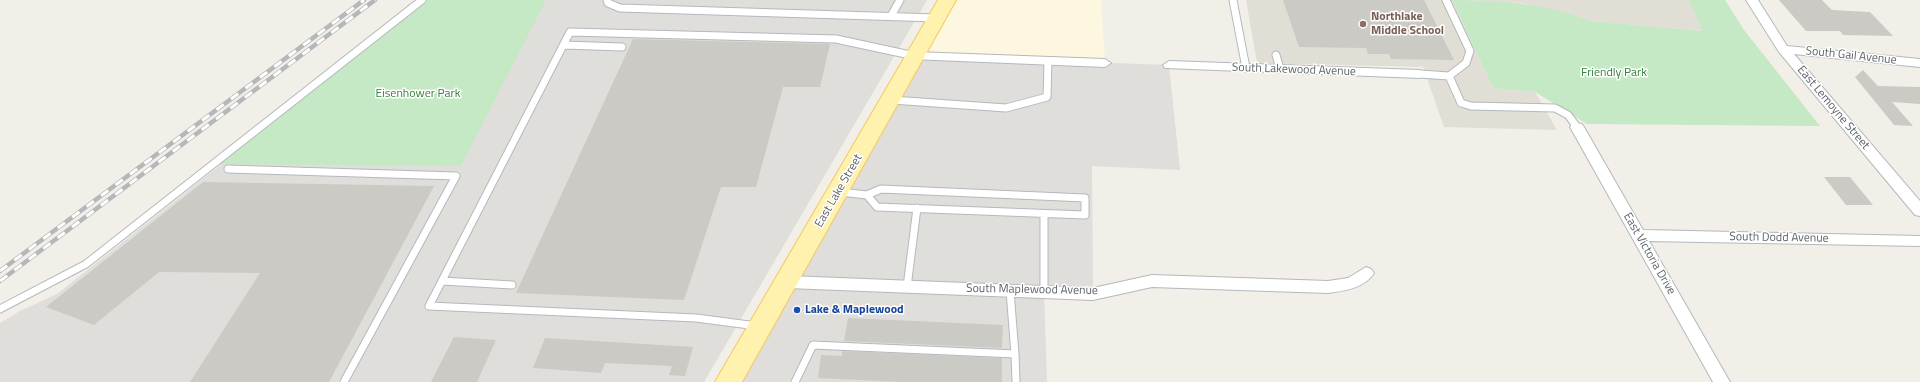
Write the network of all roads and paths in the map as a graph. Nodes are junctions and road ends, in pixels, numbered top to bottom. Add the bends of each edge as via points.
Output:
1 (422, 0) edge
2 (607, 0) edge
3 (900, 0) edge
4 (947, 0) edge
5 (1232, 0) edge
6 (1446, 0) edge
7 (1752, 0) edge
8 (891, 16) junction
9 (937, 18) junction
10 (564, 45) junction
11 (622, 47) dead end
12 (1783, 49) junction
13 (1276, 55) dead end
14 (915, 56) junction
15 (1048, 61) junction
16 (1105, 63) dead end
17 (1920, 63) edge
18 (1169, 65) dead end
19 (1246, 68) junction
20 (1280, 69) junction
21 (1420, 74) joint
22 (1449, 76) junction
23 (892, 100) junction
24 (1577, 127) joint
25 (228, 169) dead end
26 (837, 192) junction
27 (868, 196) junction
28 (917, 208) junction
29 (1920, 211) edge
30 (1044, 214) junction
31 (1638, 235) junction
32 (1920, 241) edge
33 (1366, 273) dead end
34 (442, 281) junction
35 (788, 282) junction
36 (512, 285) dead end
37 (906, 287) junction
38 (1010, 291) junction
39 (1044, 292) junction
40 (0, 309) edge
41 (761, 327) junction
42 (1015, 354) junction
43 (344, 382) edge
44 (728, 382) edge
45 (795, 382) edge
46 (1016, 382) edge
47 (1722, 382) edge

1 - 40 lane via 86,264
2 - 8 lane via 608,3 620,8
3 - 8 lane
4 - 9 main road, East Lake Street
5 - 19 lane
6 - 22 lane via 1470,51 1466,63
7 - 12 street, East Lemoyne Street
8 - 9 lane
9 - 14 main road, East Lake Street
10 - 11 lane
10 - 14 lane via 570,32 836,39
10 - 34 lane
12 - 17 street, South Gail Avenue
12 - 29 street, East Lemoyne Street
13 - 20 lane
14 - 15 street
14 - 23 main road, East Lake Street
15 - 16 street
15 - 23 lane via 1047,97 1031,102 1006,108
18 - 19 street, South Lakewood Avenue
19 - 20 street, South Lakewood Avenue
20 - 21 street, South Lakewood Avenue
21 - 22 lane
22 - 24 lane via 1461,103 1471,106 1555,108 1571,117
23 - 26 main road, East Lake Street
24 - 31 street, East Victoria Drive
25 - 43 lane via 456,176
26 - 27 lane
26 - 35 main road, East Lake Street
27 - 28 lane via 877,207
27 - 30 lane via 881,189 1085,198 1085,215
28 - 30 lane
28 - 37 lane
30 - 39 lane
31 - 32 street, South Dodd Avenue
31 - 47 street, East Victoria Drive
33 - 39 street, South Maplewood Avenue via 1358,281 1328,287 1152,281 1093,294
34 - 36 lane
34 - 41 lane via 429,306 722,320
35 - 37 street, South Maplewood Avenue
35 - 41 main road, East Lake Street
37 - 38 street, South Maplewood Avenue
38 - 39 street, South Maplewood Avenue
38 - 42 lane
41 - 44 main road, East Lake Street
42 - 45 lane via 813,345
42 - 46 lane

